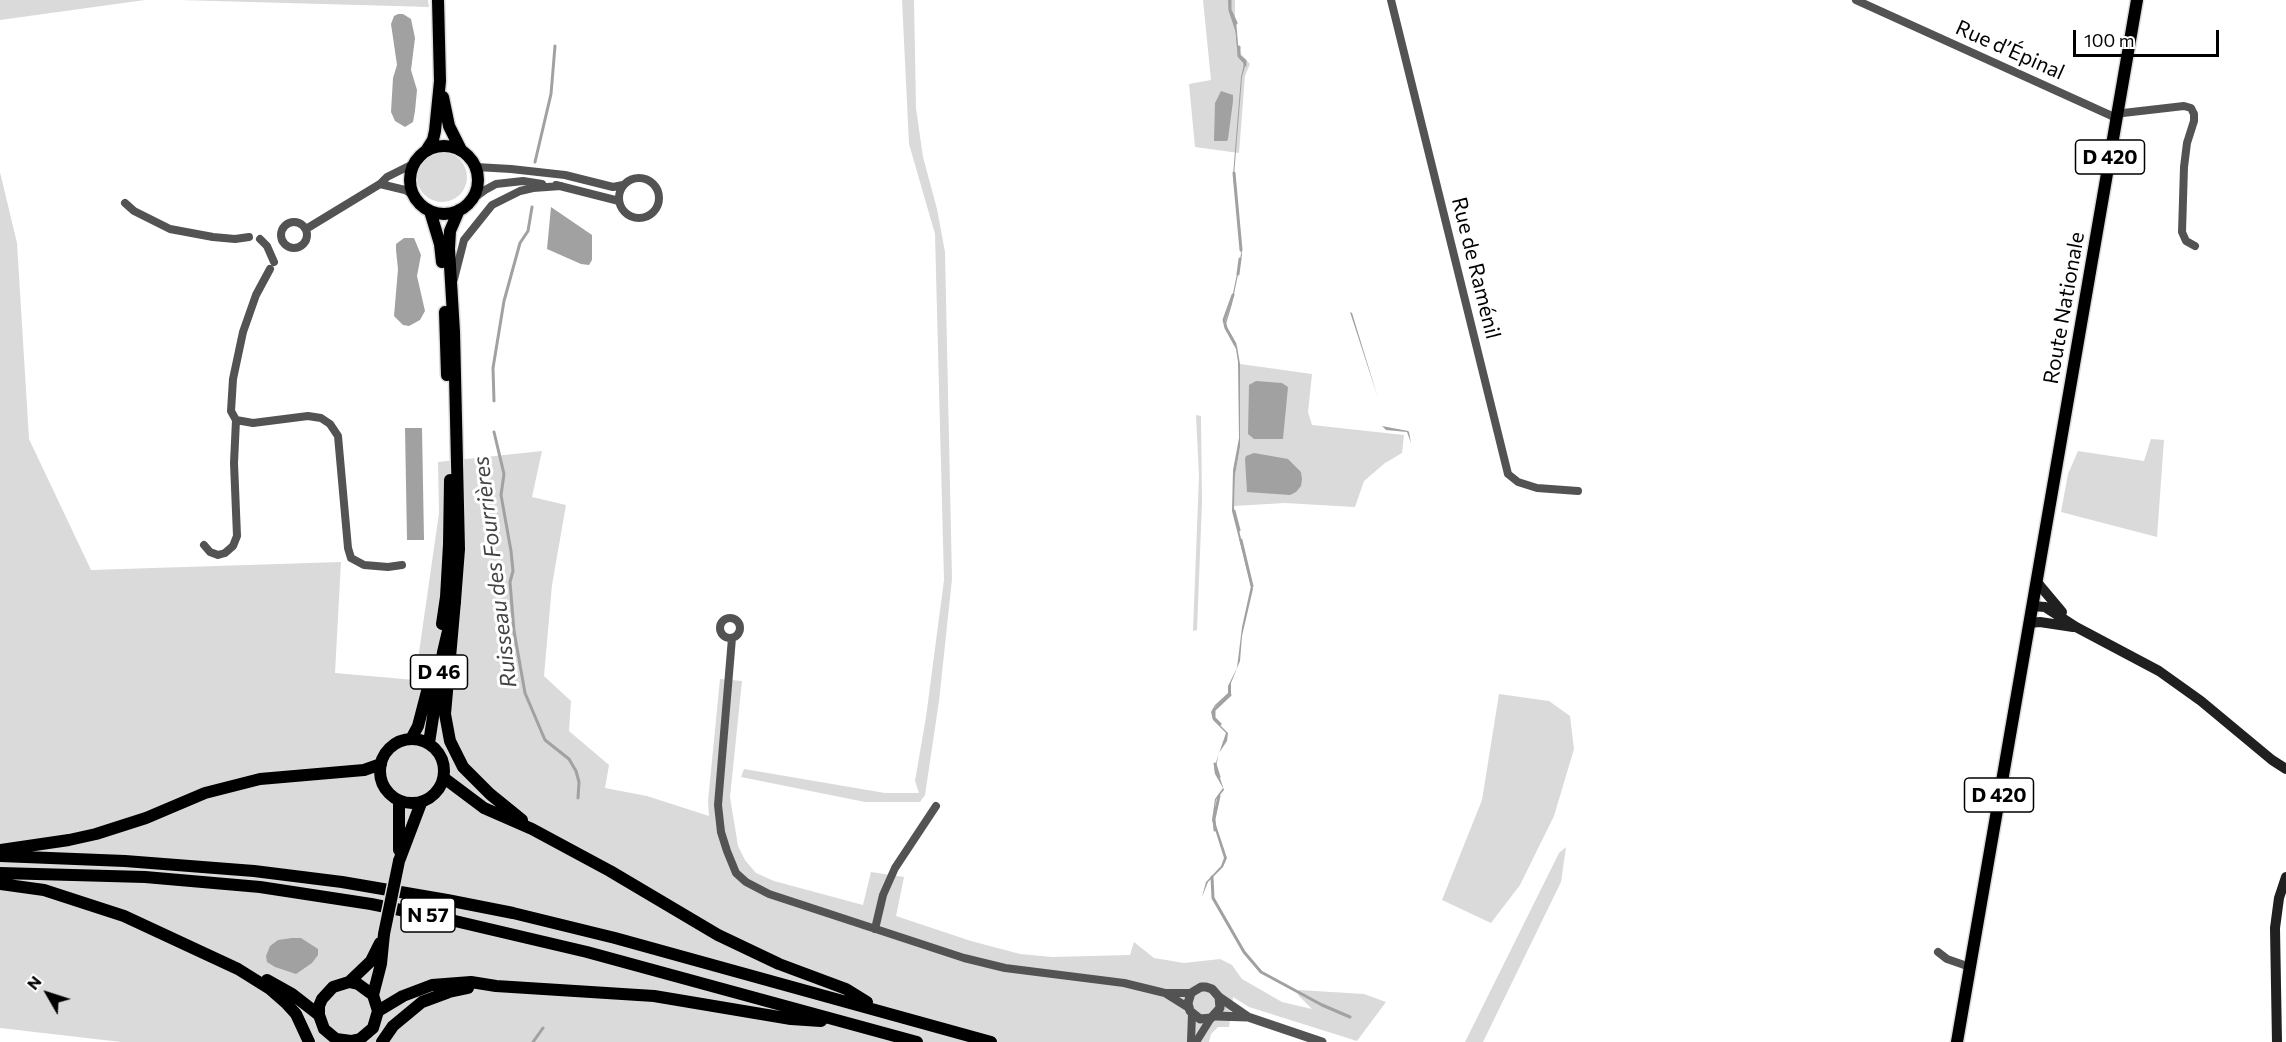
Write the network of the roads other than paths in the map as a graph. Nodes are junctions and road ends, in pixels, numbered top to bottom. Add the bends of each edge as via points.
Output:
1 (438, 0) edge
2 (1391, 0) edge
3 (1856, 0) edge
4 (2137, 0) edge
5 (440, 81) junction
6 (2117, 116) junction
7 (461, 150) junction
8 (426, 151) junction
9 (415, 163) junction
10 (476, 167) junction
11 (380, 184) junction
12 (623, 185) junction
13 (561, 186) junction
14 (414, 195) junction
15 (470, 201) junction
16 (619, 201) junction
17 (125, 202) dead end
18 (459, 210) junction
19 (430, 211) junction
20 (306, 229) dead end
21 (249, 237) dead end
22 (260, 239) dead end
23 (2195, 246) dead end
24 (454, 332) junction
25 (236, 420) junction
26 (1578, 491) dead end
27 (204, 545) dead end
28 (402, 565) dead end
29 (2036, 582) junction
30 (455, 601) junction
31 (2032, 606) junction
32 (2029, 623) junction
33 (2076, 627) junction
34 (732, 638) dead end
35 (411, 739) junction
36 (429, 743) junction
37 (2272, 760) junction
38 (381, 764) junction
39 (2286, 769) edge
40 (444, 778) junction
41 (2286, 780) edge
42 (399, 801) junction
43 (421, 803) junction
44 (936, 806) dead end
45 (532, 829) junction
46 (0, 850) edge
47 (0, 856) edge
48 (399, 861) junction
49 (0, 873) edge
50 (2286, 877) edge
51 (0, 884) edge
52 (875, 929) junction
53 (384, 934) junction
54 (1938, 952) dead end
55 (1970, 967) junction
56 (238, 969) junction
57 (349, 982) junction
58 (496, 986) junction
59 (1165, 993) junction
60 (1191, 993) junction
61 (373, 995) junction
62 (1219, 997) junction
63 (878, 1009) junction
64 (1187, 1009) junction
65 (378, 1011) junction
66 (319, 1015) junction
67 (1213, 1017) junction
68 (1248, 1017) junction
69 (845, 1022) junction
70 (329, 1039) edge
71 (309, 1042) edge
72 (351, 1042) edge
73 (382, 1042) edge
74 (917, 1042) edge
75 (991, 1042) edge
76 (1194, 1042) edge
77 (1323, 1042) edge
78 (1957, 1042) edge
79 (2277, 1042) edge

1 - 5 main road
2 - 26 street, Rue de Raménil via 1508,474 1537,488
3 - 6 street, Rue d’Épinal
4 - 6 main road, Route Nationale / D 420
5 - 7 main road via 449,126
5 - 8 main road via 435,131
6 - 23 street via 2191,108 2194,114 2185,159 2182,232 2186,241
6 - 29 main road, Route Nationale / D 420
7 - 8 main road via 437,146
7 - 10 main road
8 - 9 main road
9 - 11 street
9 - 14 main road via 410,181
10 - 12 street via 511,168 565,175 613,187
10 - 15 main road via 476,190
11 - 14 street
11 - 20 street
12 - 16 street
12 - 16 street via 636,178 651,181 659,193 658,206 649,215 634,217 627,214
13 - 15 street via 523,181 496,184
13 - 16 street
13 - 24 street via 533,188 507,196 477,220 458,257
14 - 19 main road
15 - 18 main road
17 - 21 street via 134,211 171,229 213,237
18 - 19 main road via 441,214
18 - 24 main road, D 46 via 450,231 449,249
19 - 35 main road, D 46 via 440,244 445,286 449,544 438,646 418,726
22 - 25 street via 267,246 272,265 256,296 235,363 231,411
24 - 30 main road, D 46 via 459,549
25 - 27 street via 237,536 233,546 218,555
25 - 28 street via 252,423 308,417 330,424 338,436 351,558 364,565
29 - 31 main road, Route Nationale / D 420
29 - 33 main road
30 - 36 main road, D 46
30 - 45 main road via 445,714 450,741 463,767
31 - 32 main road, Route Nationale / D 420
31 - 33 main road via 2045,607
32 - 33 main road
32 - 55 main road, D 420
33 - 37 main road via 2159,671
34 - 52 street via 718,805 721,832 736,873 757,889
35 - 36 main road
35 - 38 main road via 393,745
36 - 40 main road via 442,758
37 - 39 main road
37 - 41 main road
38 - 42 main road via 382,782
38 - 46 main road via 364,770 251,781 96,834
40 - 43 main road via 440,789
40 - 45 main road via 484,808
42 - 43 main road
42 - 48 main road
43 - 48 main road
44 - 52 street via 895,868 883,894
45 - 63 main road via 718,935 779,964 846,989
47 - 63 main road, N 57 via 254,871 447,900 615,938
48 - 53 main road, bridge
49 - 69 main road, N 57 via 145,877 260,887 371,904 587,952
50 - 79 main road via 2276,928
51 - 56 main road via 44,890 124,916
52 - 59 street via 1005,968 1124,983
53 - 57 main road via 371,961
53 - 61 main road
54 - 55 street
55 - 78 main road, D 420
56 - 66 main road via 292,994
56 - 71 main road via 286,1003 296,1014
57 - 61 main road
57 - 66 main road via 327,992
58 - 65 main road via 471,982 432,985
58 - 69 main road via 654,996 792,1019
58 - 73 main road via 449,992 422,1002 393,1026
59 - 60 street
59 - 64 street
60 - 62 street via 1206,987
60 - 64 street
61 - 65 main road
62 - 67 street via 1220,1008
62 - 68 street
63 - 75 main road, N 57
64 - 67 street via 1200,1019
64 - 76 street
65 - 72 main road via 367,1035
66 - 70 main road
67 - 68 street
67 - 76 street
68 - 77 street
69 - 74 main road, N 57
70 - 72 main road

